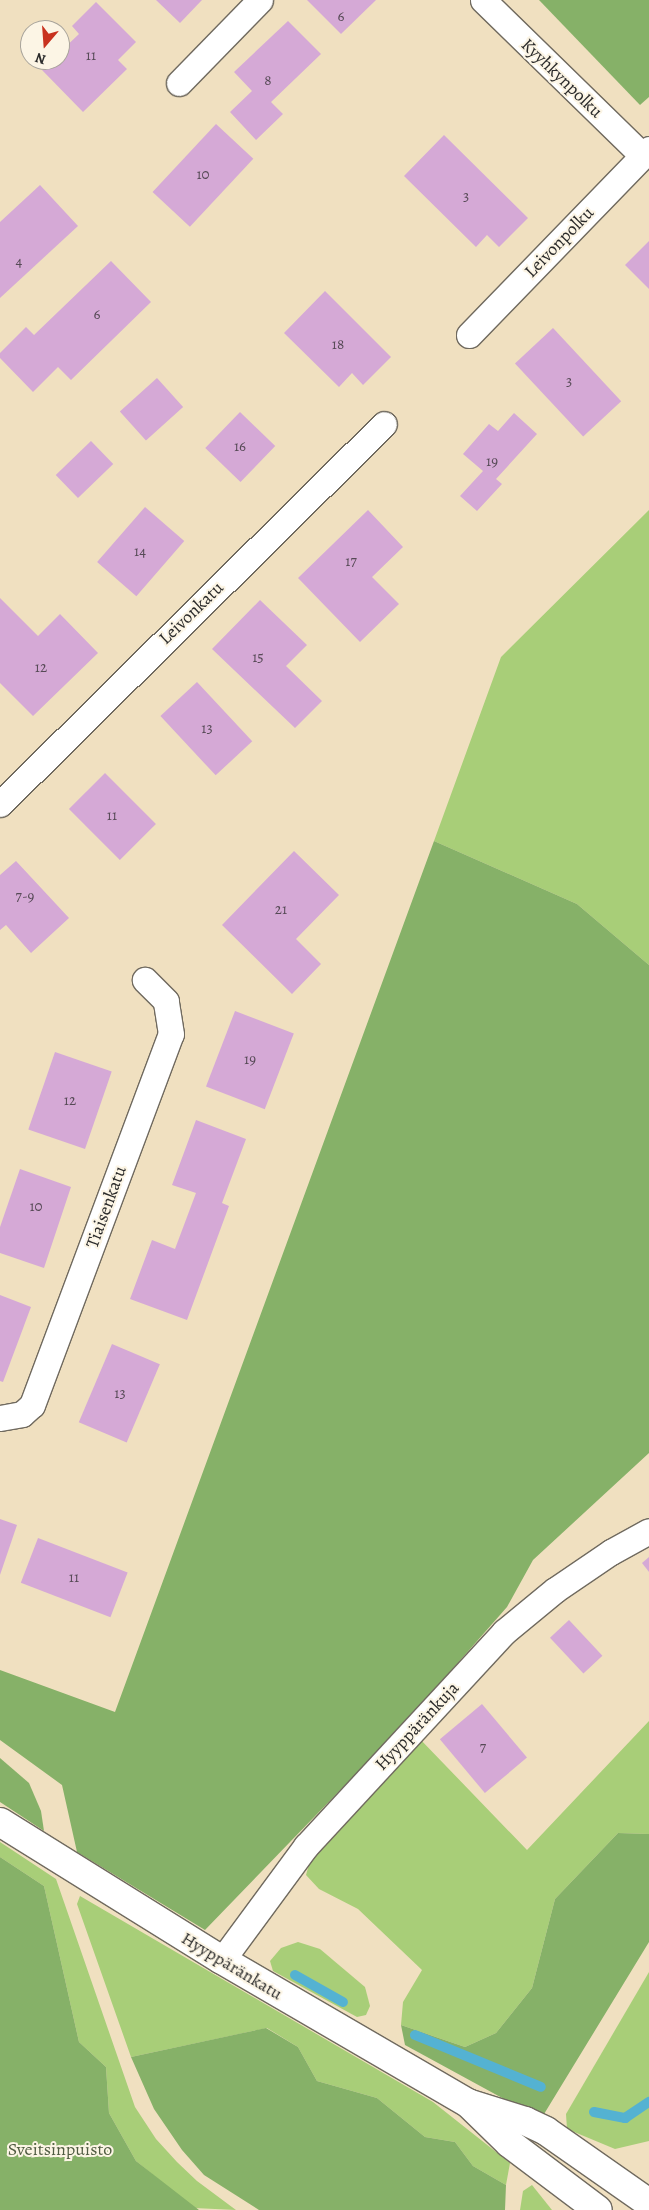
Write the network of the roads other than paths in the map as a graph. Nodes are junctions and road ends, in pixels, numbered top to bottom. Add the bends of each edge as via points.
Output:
1 (260, 0) edge
2 (483, 0) edge
3 (179, 83) dead end
4 (645, 152) edge
5 (469, 335) dead end
6 (384, 424) dead end
7 (0, 804) edge
8 (145, 980) dead end
9 (0, 1418) edge
10 (649, 1531) edge
11 (0, 1822) edge
12 (222, 1960) junction
13 (468, 2103) junction
14 (649, 2203) edge
15 (598, 2210) edge

1 - 3 street
2 - 4 street, Kyyhkynpolku
4 - 5 street, Leivonpolku
6 - 7 street, Leivonkatu
8 - 9 street, Tiaisenkatu via 166,1001 171,1034 32,1405 17,1416
10 - 12 street, Hyyppäränkuja via 555,1590 504,1632 306,1846
11 - 12 street, Hyyppäränkatu
12 - 13 street, Hyyppäränkatu
13 - 14 street, Hyyppäränkatu via 546,2131
13 - 15 street, Hyyppäränkatu via 509,2143

